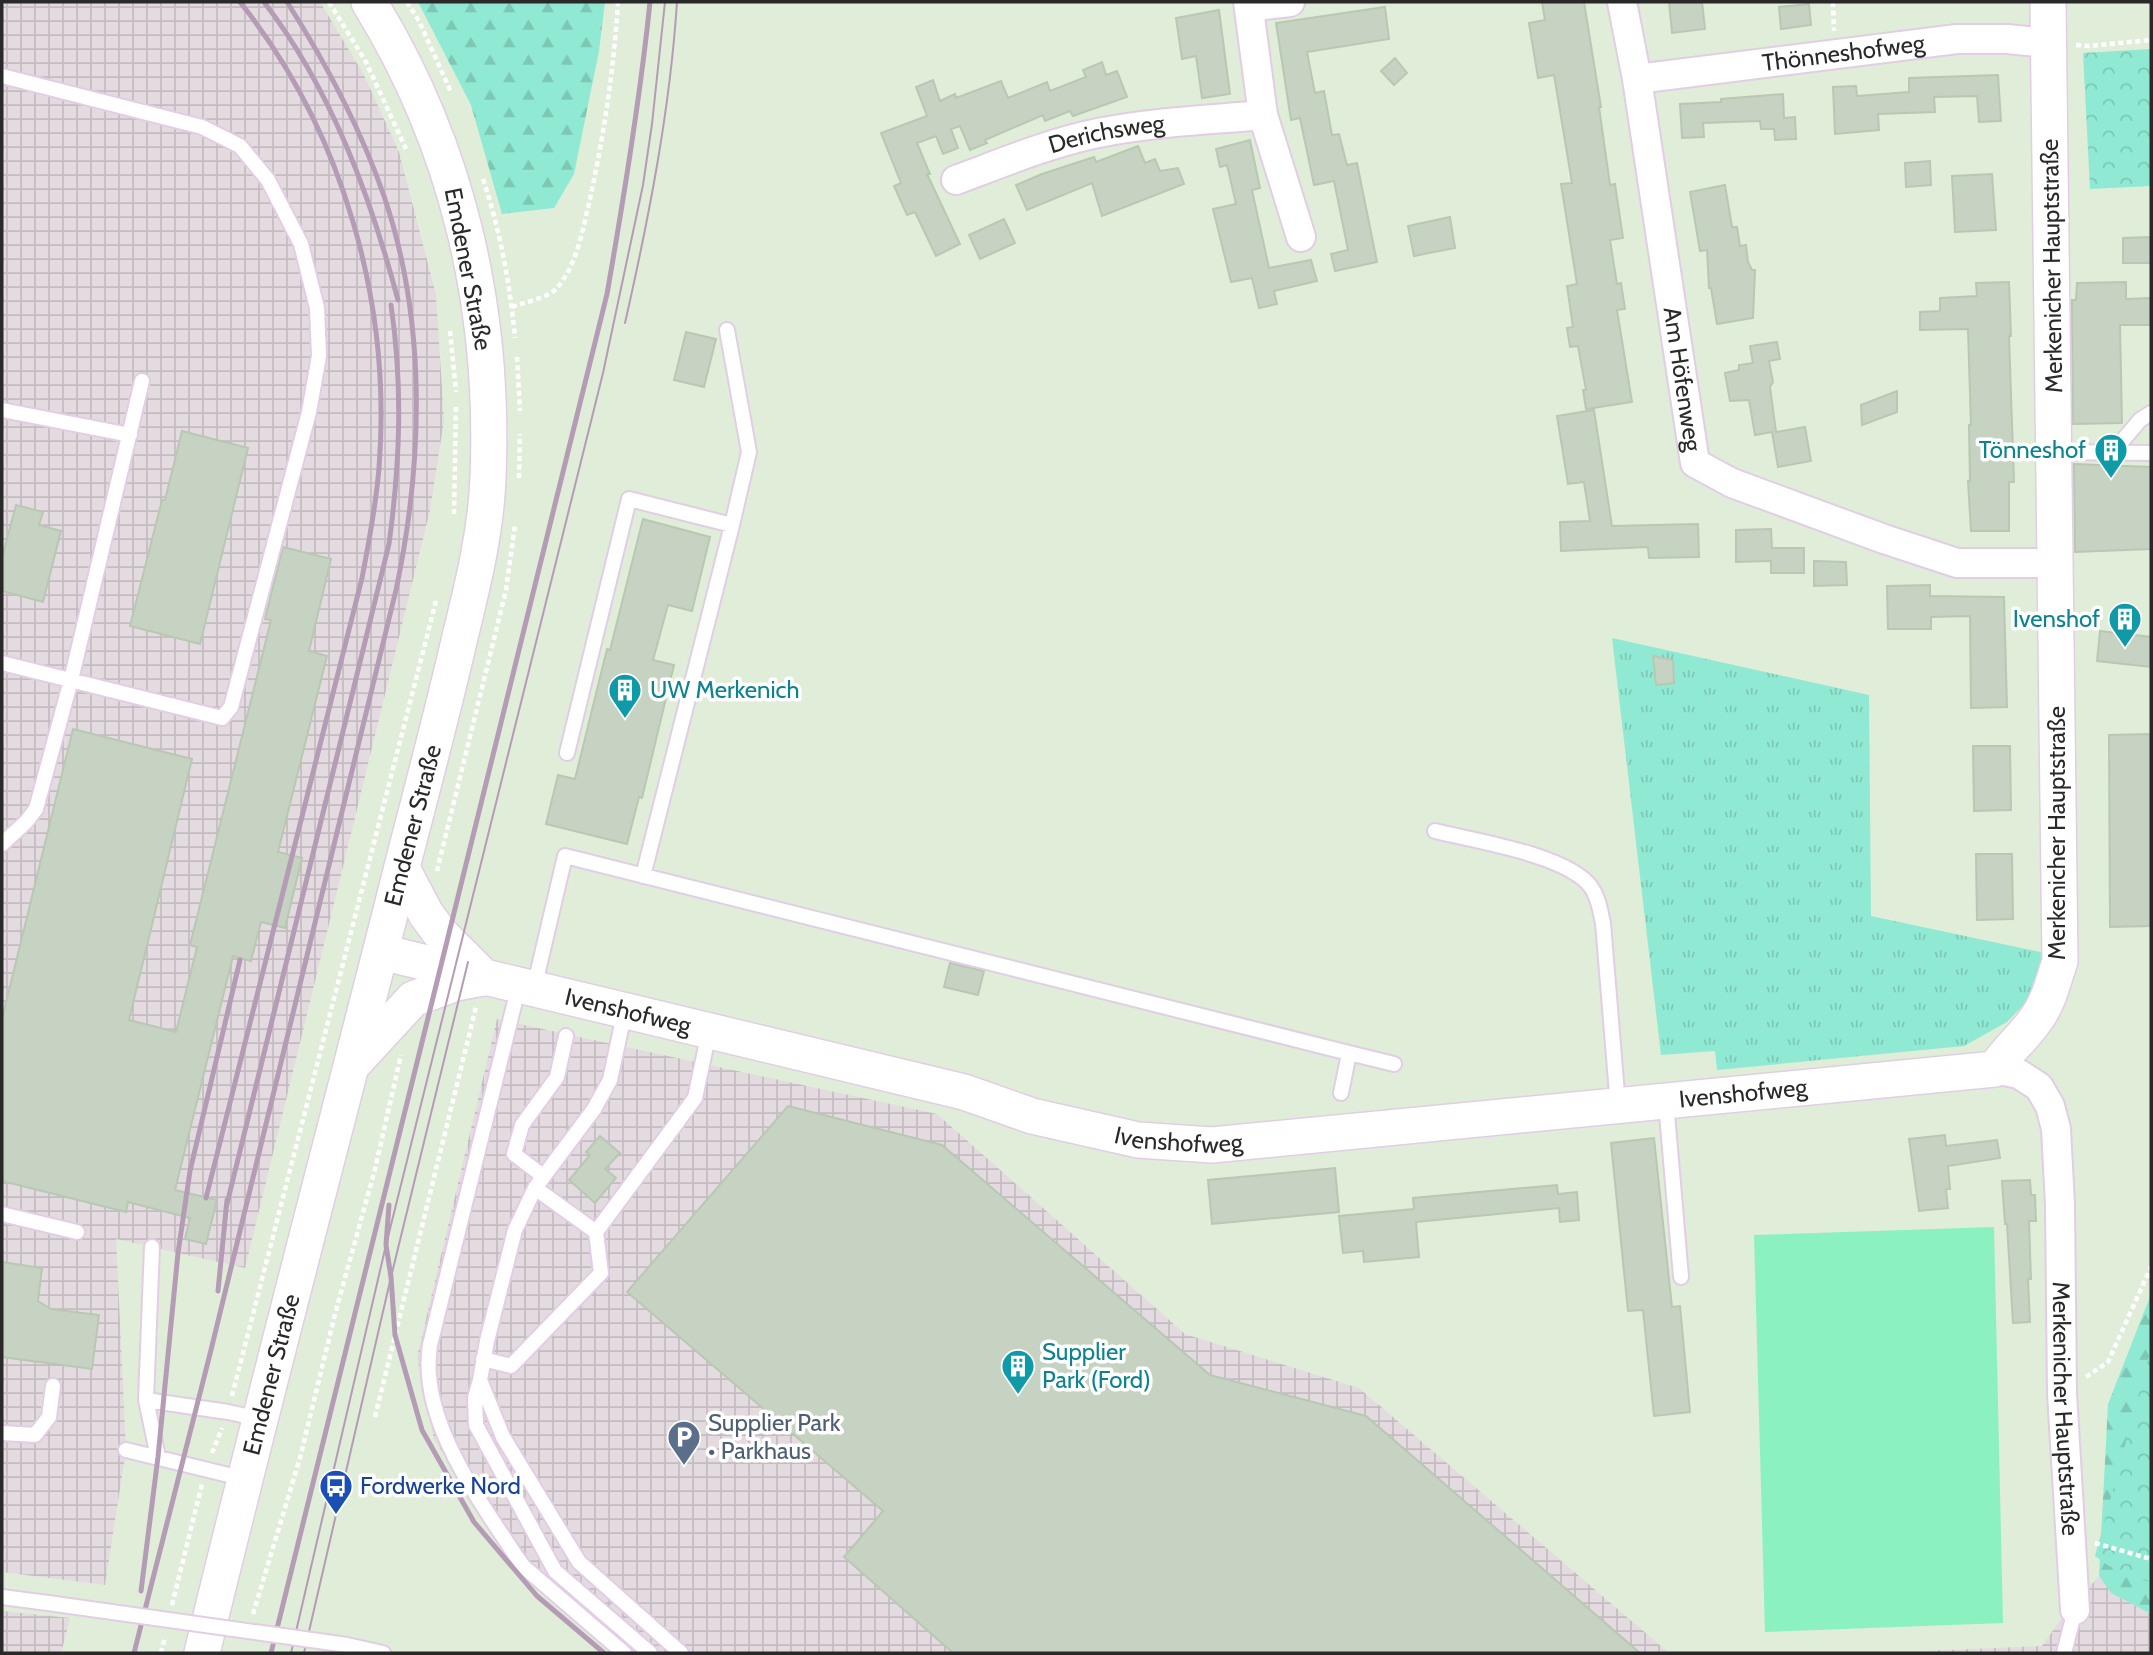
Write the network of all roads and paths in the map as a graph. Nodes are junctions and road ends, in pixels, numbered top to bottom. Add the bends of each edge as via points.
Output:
1 (329, 2) edge
2 (369, 2) edge
3 (618, 2) edge
4 (1290, 2) edge
5 (1622, 2) edge
6 (2048, 2) edge
7 (1249, 4) edge
8 (2151, 40) edge
9 (2049, 43) junction
10 (2, 76) edge
11 (1637, 79) junction
12 (1263, 115) junction
13 (407, 152) dead end
14 (956, 180) dead end
15 (1301, 237) dead end
16 (512, 307) dead end
17 (450, 325) dead end
18 (727, 330) dead end
19 (142, 381) dead end
20 (2, 410) edge
21 (2151, 413) edge
22 (130, 435) junction
23 (2055, 453) junction
24 (2112, 453) junction
25 (2151, 453) edge
26 (453, 518) dead end
27 (732, 525) junction
28 (2056, 563) junction
29 (439, 592) dead end
30 (2, 663) edge
31 (71, 680) junction
32 (567, 753) dead end
33 (1435, 831) dead end
34 (2, 844) edge
35 (402, 868) junction
36 (643, 876) junction
37 (381, 952) junction
38 (526, 987) junction
39 (484, 991) junction
40 (625, 1010) junction
41 (709, 1030) junction
42 (566, 1036) dead end
43 (402, 1050) dead end
44 (1349, 1052) junction
45 (1394, 1064) dead end
46 (352, 1066) junction
47 (1995, 1069) junction
48 (1341, 1093) dead end
49 (1666, 1102) junction
50 (1619, 1106) junction
51 (539, 1182) junction
52 (2, 1214) edge
53 (77, 1232) dead end
54 (596, 1232) junction
55 (152, 1247) dead end
56 (2151, 1267) edge
57 (1681, 1277) dead end
58 (483, 1359) junction
59 (480, 1380) junction
60 (53, 1386) dead end
61 (2062, 1393) junction
62 (146, 1400) junction
63 (244, 1416) junction
64 (375, 1417) dead end
65 (2, 1433) edge
66 (126, 1450) dead end
67 (158, 1457) junction
68 (206, 1469) junction
69 (245, 1479) junction
70 (2071, 1535) junction
71 (2151, 1559) edge
72 (2, 1597) edge
73 (2075, 1610) joint
74 (170, 1613) dead end
75 (253, 1615) dead end
76 (167, 1627) dead end
77 (161, 1653) edge
78 (202, 1653) edge
79 (383, 1653) edge
80 (624, 1653) edge
81 (650, 1653) edge
82 (681, 1653) edge
83 (2064, 1653) edge

1 - 13 path via 366,62
2 - 35 street, Emdener Straße via 396,46 444,156 475,280 489,404 486,523
3 - 16 path via 610,92 583,228 555,291
4 - 7 street
5 - 11 street, Am Höfenweg
6 - 9 street, Merkenicher Hauptstraße
7 - 12 street
8 - 9 path via 2088,46
9 - 11 street, Thönneshofweg via 1957,39
9 - 23 street, Merkenicher Hauptstraße
10 - 31 lane via 202,127 240,146 268,180 301,244 317,308 319,356 309,412 232,707 222,718
11 - 28 street, Am Höfenweg via 1695,463 1732,483 1956,563
12 - 14 street, Derichsweg via 1143,125 1096,134
12 - 15 street
17 - 26 path via 457,405
18 - 27 lane via 749,452
19 - 22 lane
20 - 22 lane
21 - 24 lane
22 - 31 lane
23 - 24 lane
23 - 28 street, Merkenicher Hauptstraße
24 - 25 lane
27 - 32 lane via 629,499
27 - 36 lane
28 - 47 street, Merkenicher Hauptstraße via 2060,961 2048,999 2034,1023
29 - 63 path via 347,942
30 - 31 lane
31 - 34 lane via 36,809
33 - 50 lane via 1555,861 1575,870 1591,887 1603,923
35 - 37 street, Emdener Straße
35 - 39 street via 426,914
36 - 38 lane via 565,856
36 - 44 lane
37 - 39 street, Ivenshofweg
37 - 46 street, Emdener Straße
38 - 39 street, Ivenshofweg
38 - 40 street, Ivenshofweg
38 - 80 lane via 430,1345 428,1374 440,1425 453,1455 516,1556
39 - 46 street via 456,983 413,999
39 - 64 path via 474,1008
40 - 41 street, Ivenshofweg
40 - 51 lane via 610,1080
41 - 50 street, Ivenshofweg via 1138,1140 1212,1145
41 - 54 lane via 695,1098
42 - 51 lane via 557,1077 522,1125 514,1154
43 - 75 path via 300,1458
44 - 45 lane
44 - 48 lane
46 - 63 street, Emdener Straße
47 - 49 street, Ivenshofweg
47 - 61 street, Merkenicher Hauptstraße via 2019,1074 2039,1087 2056,1129
49 - 50 street, Ivenshofweg
49 - 57 lane
51 - 54 lane
51 - 58 lane via 515,1230
52 - 53 lane
54 - 58 lane via 601,1273 511,1366
55 - 62 lane
56 - 61 path via 2108,1362
58 - 59 lane
59 - 81 lane via 475,1425 555,1571
59 - 82 lane via 503,1437 579,1562
60 - 65 lane via 49,1417 35,1435
61 - 70 street, Merkenicher Hauptstraße
62 - 63 lane
62 - 67 lane
63 - 68 path
63 - 69 street, Emdener Straße
66 - 67 lane
67 - 68 lane
68 - 69 lane
68 - 74 path
69 - 78 street, Emdener Straße
70 - 71 path
70 - 73 street, Merkenicher Hauptstraße
72 - 79 lane, bridge
73 - 83 lane
76 - 77 path

